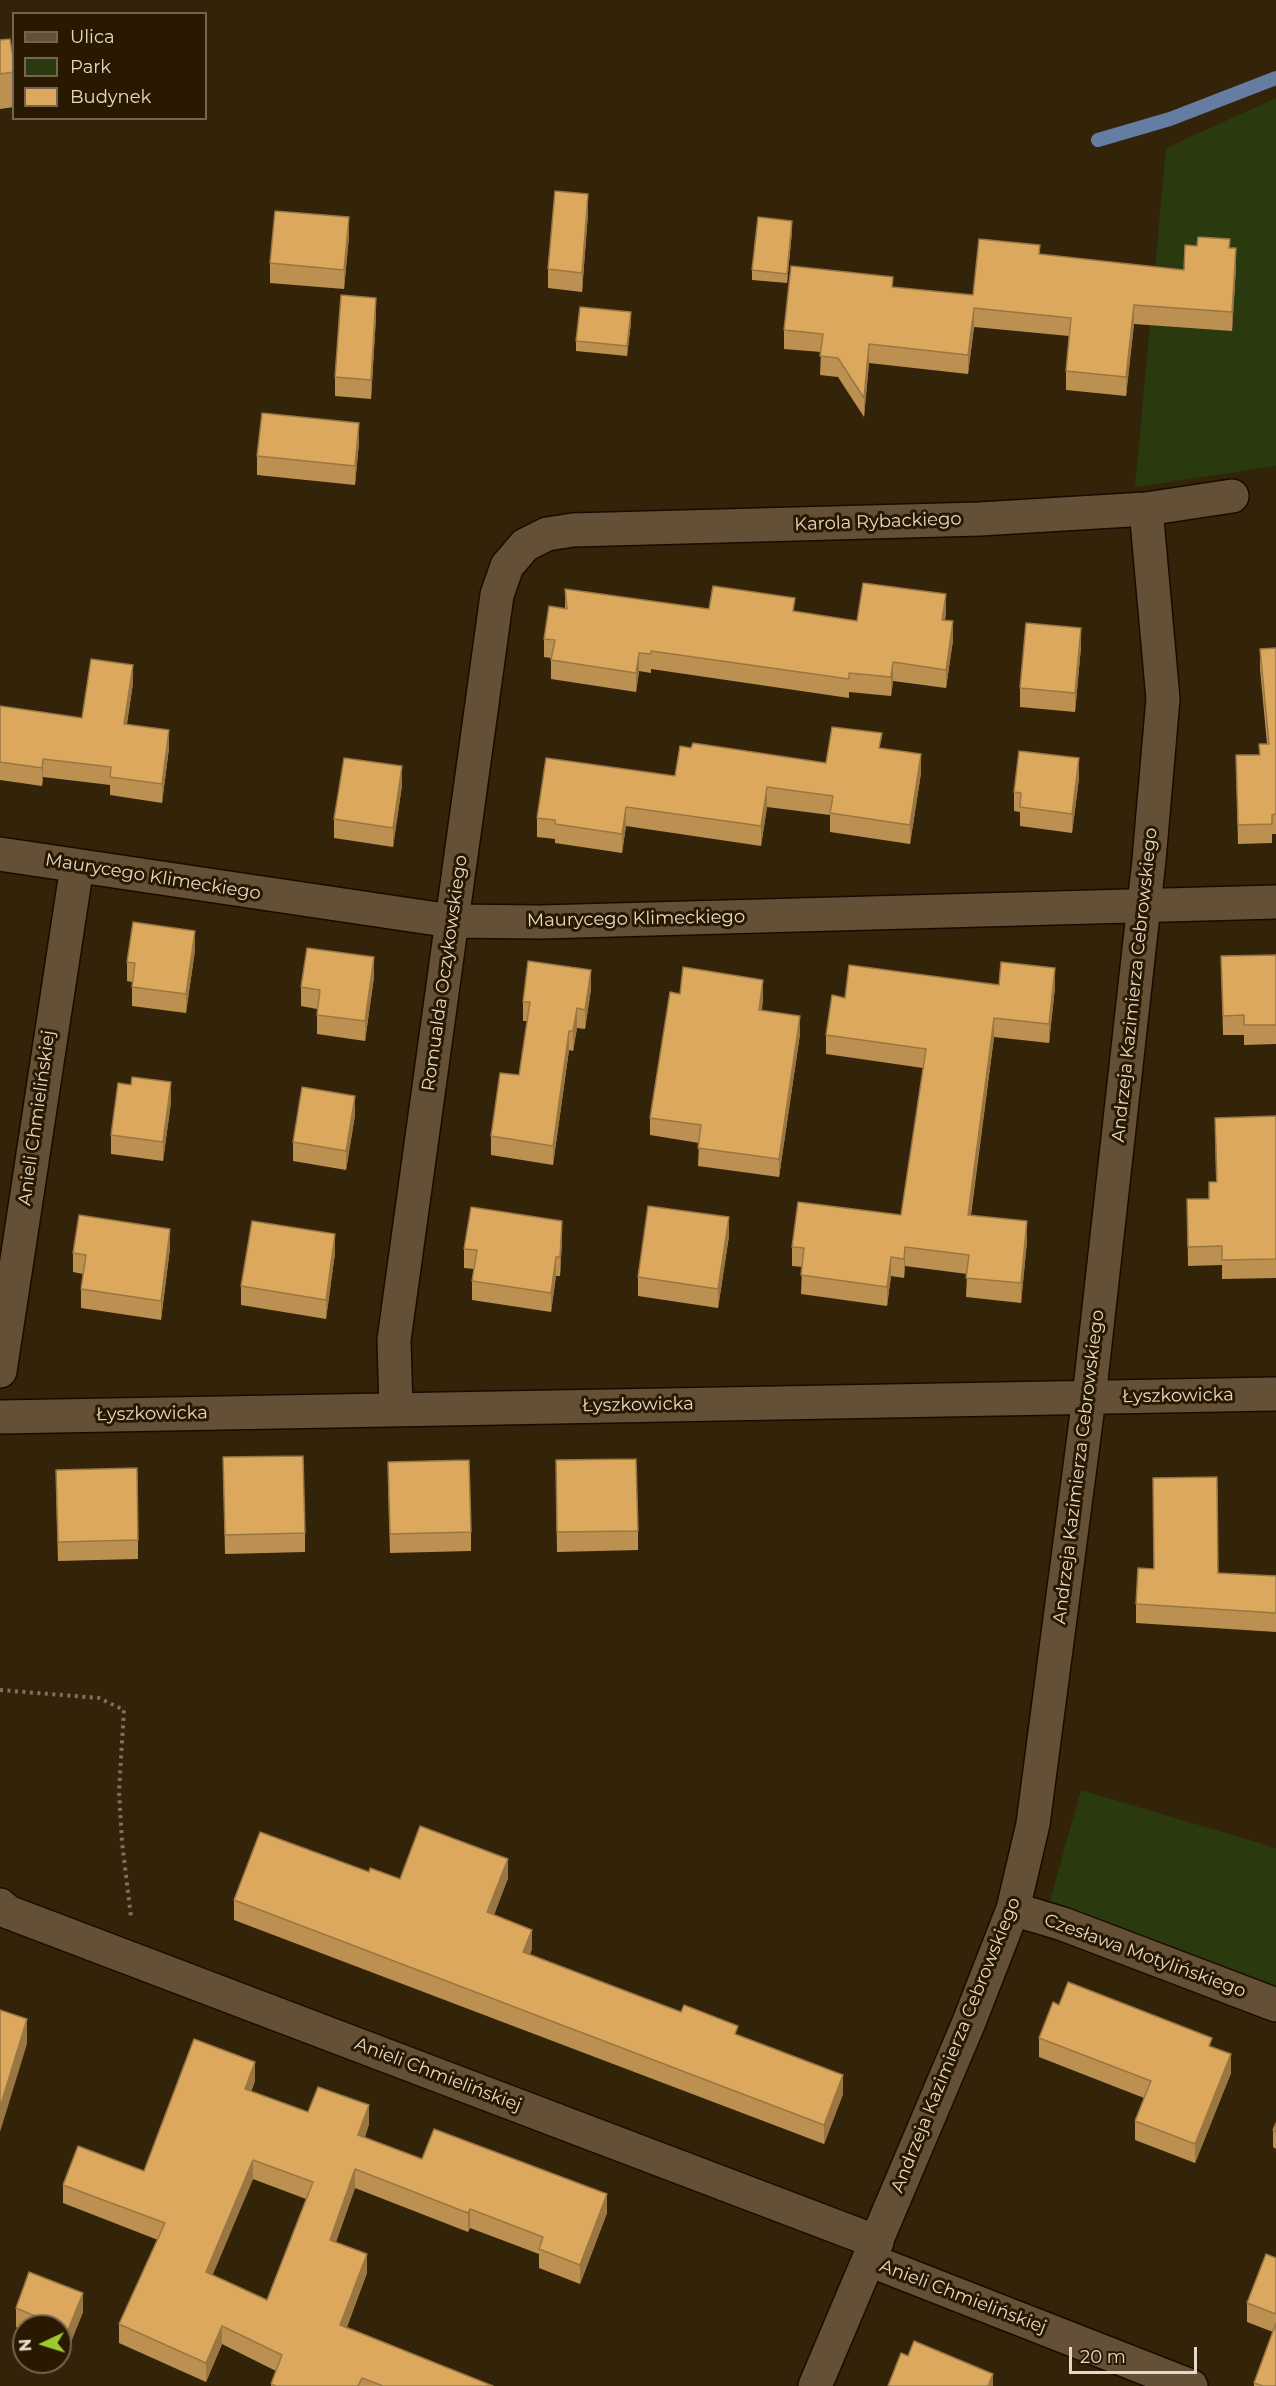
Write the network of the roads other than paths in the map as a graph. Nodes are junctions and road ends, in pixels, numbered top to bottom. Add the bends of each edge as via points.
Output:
1 (1233, 496) dead end
2 (1146, 510) junction
3 (525, 544) joint
4 (0, 854) edge
5 (77, 866) junction
6 (1276, 902) edge
7 (1145, 906) junction
8 (452, 921) junction
9 (0, 1371) edge
10 (1276, 1394) edge
11 (1089, 1398) junction
12 (396, 1409) junction
13 (0, 1417) edge
14 (0, 1905) edge
15 (1013, 1909) junction
16 (1276, 2005) edge
17 (873, 2251) junction
18 (815, 2386) edge
19 (1191, 2386) edge

1 - 2 street, Karola Rybackiego
2 - 3 street, Karola Rybackiego via 828,525 573,530 547,534
2 - 7 street, Andrzeja Kazimierza Cebrowskiego via 1163,699
3 - 8 street, Romualda Oczykowskiego via 507,567 497,595
4 - 5 street, Maurycego Klimeckiego
5 - 8 street, Maurycego Klimeckiego
5 - 9 street, Anieli Chmielińskiej
6 - 7 street, Maurycego Klimeckiego
7 - 8 street, Maurycego Klimeckiego
7 - 11 street, Andrzeja Kazimierza Cebrowskiego
8 - 12 street, Romualda Oczykowskiego via 394,1340
10 - 11 street, Łyszkowicka
11 - 12 street, Łyszkowicka
11 - 15 street, Andrzeja Kazimierza Cebrowskiego via 1033,1824
12 - 13 street, Łyszkowicka
14 - 17 street, Anieli Chmielińskiej via 8,1912
15 - 16 street, Czesława Motylińskiego via 1063,1924
15 - 17 street, Andrzeja Kazimierza Cebrowskiego
17 - 18 street, Andrzeja Kazimierza Cebrowskiego
17 - 19 street, Anieli Chmielińskiej

